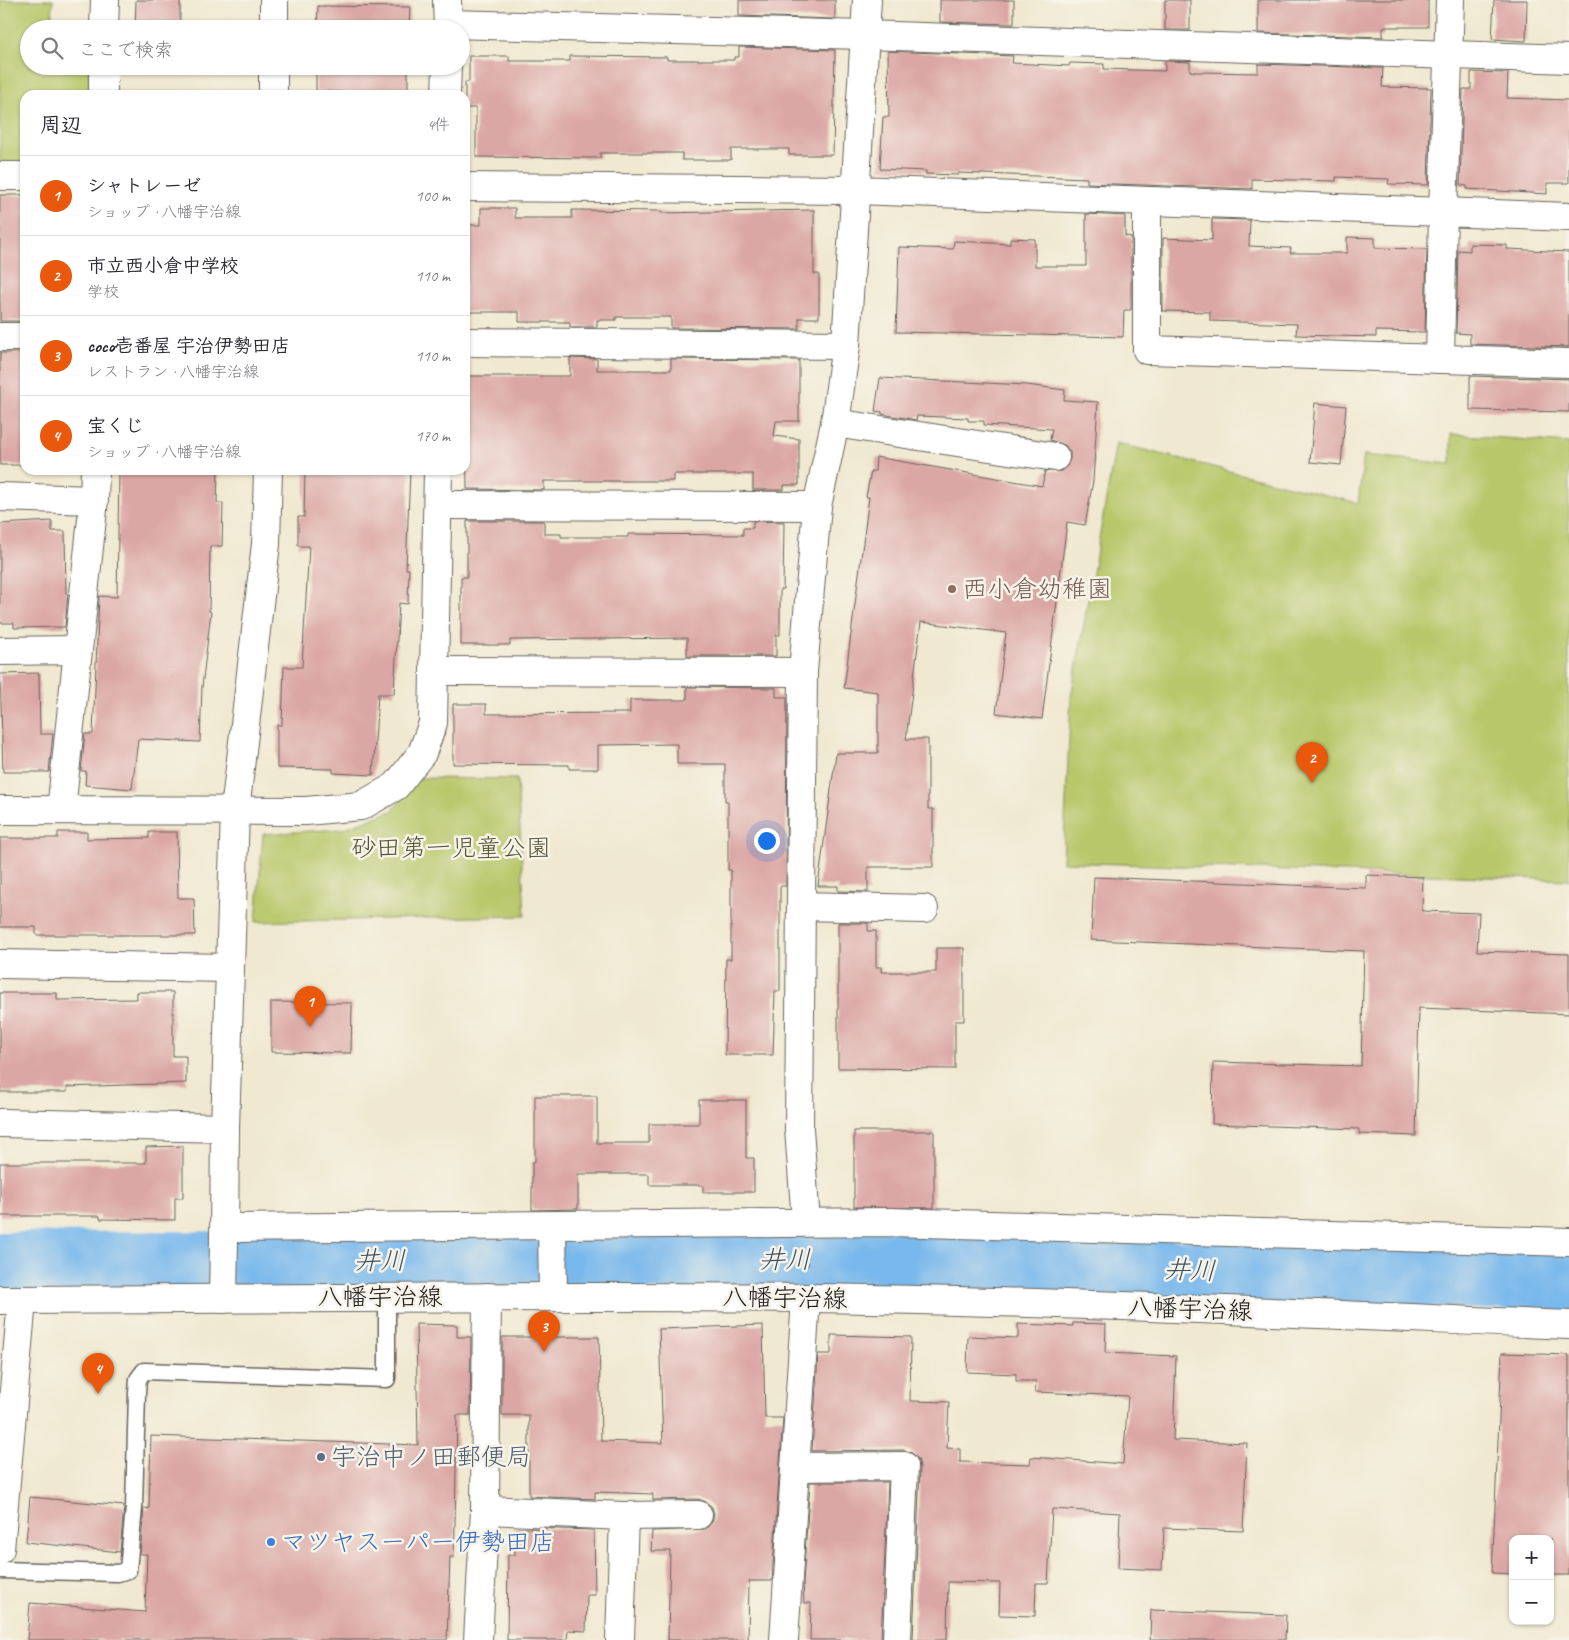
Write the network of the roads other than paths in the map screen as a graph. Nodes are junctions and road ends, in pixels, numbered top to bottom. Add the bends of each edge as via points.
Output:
1 (105, 0) edge
2 (274, 0) edge
3 (867, 0) edge
4 (1450, 0) edge
5 (448, 18) edge
6 (104, 20) edge
7 (274, 20) edge
8 (865, 35) junction
9 (1449, 54) junction
10 (1569, 59) edge
11 (103, 75) edge
12 (273, 75) edge
13 (447, 75) edge
14 (103, 90) edge
15 (273, 90) edge
16 (446, 90) edge
17 (0, 176) edge
18 (20, 176) edge
19 (470, 187) edge
20 (856, 190) junction
21 (1147, 201) junction
22 (1443, 212) junction
23 (1569, 217) edge
24 (0, 337) edge
25 (20, 337) edge
26 (470, 342) edge
27 (846, 345) junction
28 (1440, 359) junction
29 (1569, 363) edge
30 (835, 423) junction
31 (1054, 457) dead end
32 (95, 475) edge
33 (268, 475) edge
34 (438, 475) edge
35 (0, 498) edge
36 (94, 500) junction
37 (438, 505) junction
38 (817, 506) junction
39 (76, 650) junction
40 (0, 651) edge
41 (434, 671) junction
42 (803, 672) junction
43 (0, 810) edge
44 (61, 810) junction
45 (235, 811) junction
46 (802, 906) junction
47 (924, 909) dead end
48 (0, 964) edge
49 (230, 968) junction
50 (0, 1123) edge
51 (225, 1128) junction
52 (806, 1222) junction
53 (552, 1229) junction
54 (225, 1233) junction
55 (1569, 1242) edge
56 (552, 1290) junction
57 (387, 1297) junction
58 (487, 1297) junction
59 (806, 1298) junction
60 (223, 1299) junction
61 (11, 1300) edge
62 (1569, 1325) edge
63 (795, 1467) junction
64 (485, 1510) junction
65 (698, 1515) dead end
66 (624, 1516) junction
67 (0, 1549) edge
68 (0, 1570) edge
69 (478, 1640) edge
70 (620, 1640) edge
71 (784, 1640) edge
72 (897, 1640) edge

1 - 6 street
2 - 7 street
3 - 8 street
4 - 9 street
5 - 8 street
8 - 9 street
8 - 20 street
9 - 10 street
9 - 22 street
11 - 14 street
12 - 15 street
13 - 16 street
17 - 18 street
19 - 20 street
20 - 21 street
20 - 27 street
21 - 22 street
21 - 28 street via 1147,350
22 - 23 street
22 - 28 street
24 - 25 street
26 - 27 street
27 - 30 street
28 - 29 street
30 - 31 street
30 - 38 street
32 - 36 street
33 - 45 street via 266,544
34 - 37 street
35 - 36 street
36 - 39 street
37 - 38 street
37 - 41 street
38 - 42 street
39 - 40 street
39 - 44 street
41 - 42 street
41 - 45 street via 433,722 422,753 396,786 361,806 306,811
42 - 46 street
43 - 44 street
44 - 45 street
45 - 49 street
46 - 47 street
46 - 52 street via 799,1130
48 - 49 street
49 - 51 street
50 - 51 street
51 - 54 street
52 - 53 street
52 - 55 street
53 - 54 street
53 - 56 street
54 - 60 street
56 - 58 street, 八幡宇治線
56 - 59 street, 八幡宇治線
57 - 58 street, 八幡宇治線
57 - 60 street, 八幡宇治線
57 - 68 lane via 387,1379 144,1371 138,1379 134,1508 128,1570 118,1573
58 - 64 street
59 - 62 street, 八幡宇治線 via 1145,1307
59 - 63 street
60 - 61 street, 八幡宇治線
61 - 67 street
63 - 71 street
63 - 72 street via 904,1466
64 - 66 street
64 - 69 street
65 - 66 street
66 - 70 street

